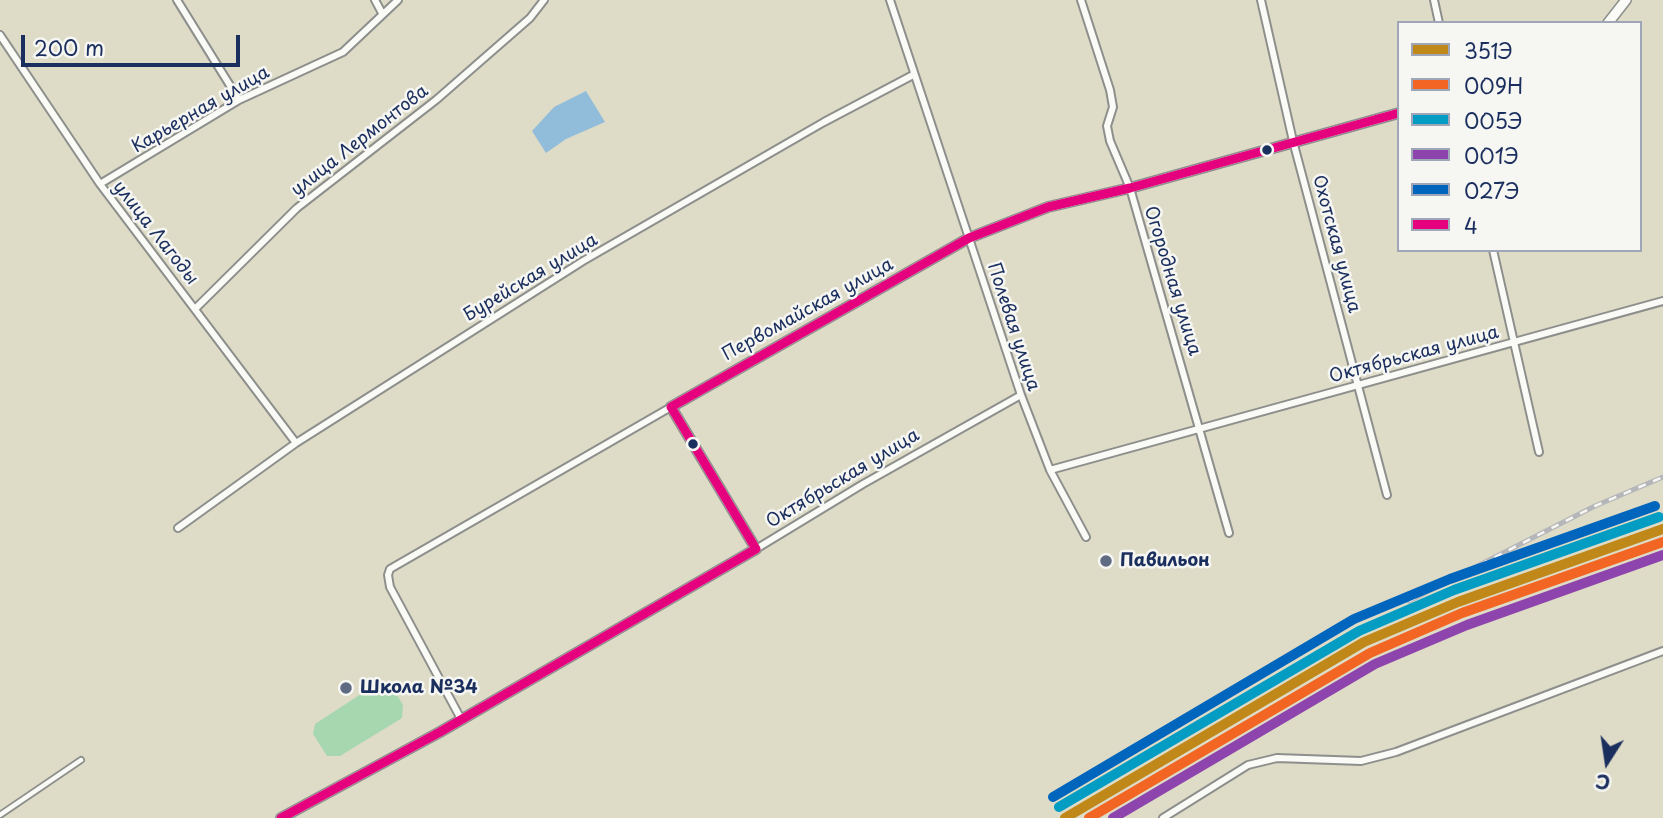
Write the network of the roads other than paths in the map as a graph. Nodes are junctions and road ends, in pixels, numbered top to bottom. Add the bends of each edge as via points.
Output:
1 (177, 0) edge
2 (375, 0) edge
3 (398, 0) edge
4 (544, 0) edge
5 (890, 0) edge
6 (1081, 0) edge
7 (1261, 0) edge
8 (1434, 0) edge
9 (1626, 0) edge
10 (382, 13) junction
11 (1439, 21) edge
12 (1610, 21) edge
13 (0, 35) edge
14 (913, 75) junction
15 (239, 100) junction
16 (1397, 114) edge
17 (1293, 141) junction
18 (100, 184) junction
19 (1130, 188) junction
20 (969, 238) junction
21 (1493, 252) edge
22 (1663, 301) edge
23 (196, 307) junction
24 (1516, 344) junction
25 (1360, 386) junction
26 (1021, 395) junction
27 (671, 407) junction
28 (1201, 428) junction
29 (296, 443) junction
30 (1539, 452) dead end
31 (1050, 470) junction
32 (1387, 495) dead end
33 (178, 528) dead end
34 (1229, 533) dead end
35 (1086, 537) dead end
36 (756, 549) junction
37 (1663, 650) edge
38 (461, 719) junction
39 (81, 760) dead end
40 (0, 815) edge
41 (281, 818) edge
42 (1163, 818) edge

1 - 15 street
2 - 10 street
3 - 10 street, Карьерная улица
4 - 23 street, улица Лермонтова via 530,18 436,100 297,208
5 - 14 street, Полевая улица
6 - 19 street, Огородная улица via 1110,90 1110,141
7 - 17 street, Охотская улица
8 - 11 street
9 - 12 main road
10 - 15 street, Карьерная улица via 343,52
13 - 18 street, улица Лагоды
14 - 20 street, Полевая улица
14 - 29 street, Бурейская улица via 583,261
15 - 18 street, Карьерная улица
16 - 17 main road, Первомайская улица
17 - 19 main road, Первомайская улица
17 - 25 street, Охотская улица
18 - 23 street, улица Лагоды
19 - 20 main road, Первомайская улица via 1048,207
19 - 28 street, Огородная улица
20 - 26 street, Полевая улица
20 - 27 main road, Первомайская улица
21 - 24 street
22 - 24 street, Октябрьская улица
23 - 29 street, улица Лагоды
24 - 25 street, Октябрьская улица
24 - 30 street
25 - 28 street, Октябрьская улица
25 - 32 street, Охотская улица
26 - 31 street, Полевая улица
26 - 36 street, Октябрьская улица
27 - 36 main road
27 - 38 street, Первомайская улица via 390,569 390,587
28 - 31 street, Октябрьская улица
28 - 34 street, Огородная улица
29 - 33 street, Бурейская улица
31 - 35 street, Полевая улица
36 - 38 main road, Октябрьская улица
37 - 42 street via 1396,752 1361,761 1277,758 1248,765
38 - 41 main road, Октябрьская улица
39 - 40 street

